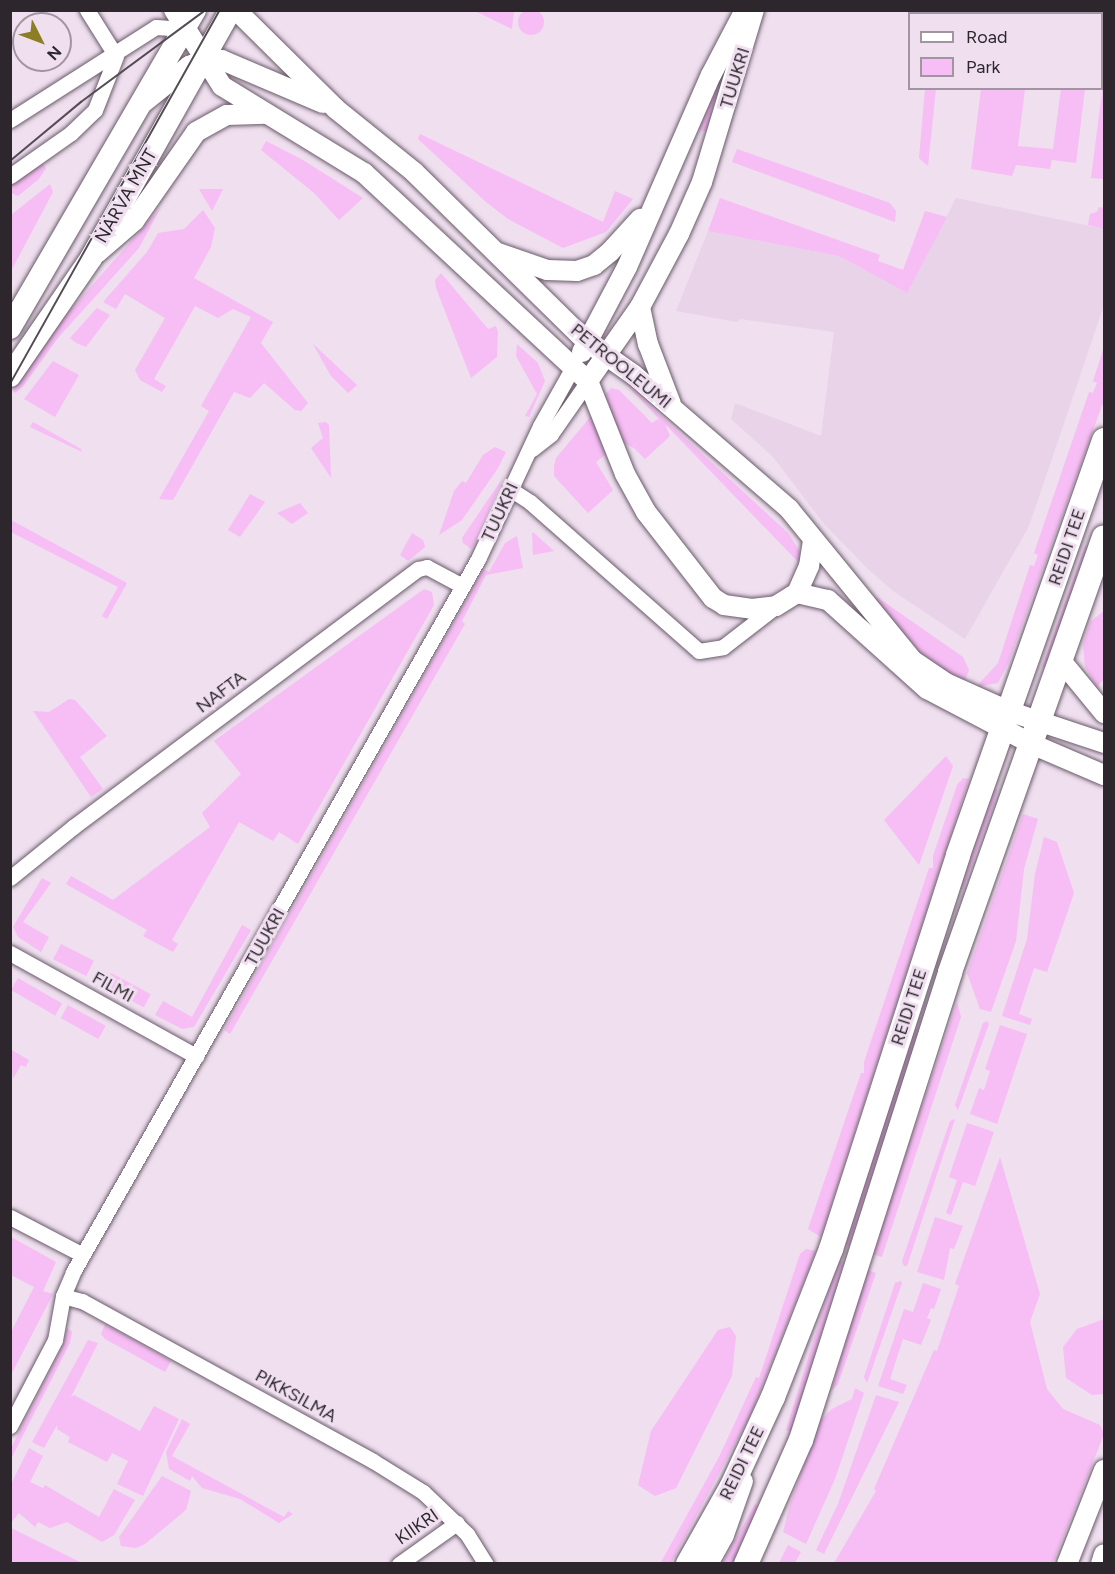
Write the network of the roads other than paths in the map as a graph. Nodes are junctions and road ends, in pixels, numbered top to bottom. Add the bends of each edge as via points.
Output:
1 (87, 10) edge
2 (234, 10) edge
3 (745, 10) edge
4 (754, 10) edge
5 (184, 17) edge
6 (116, 56) junction
7 (204, 60) junction
8 (141, 105) junction
9 (336, 109) junction
10 (265, 114) junction
11 (10, 120) edge
12 (10, 176) edge
13 (658, 195) junction
14 (492, 250) junction
15 (91, 258) junction
16 (640, 307) junction
17 (10, 328) edge
18 (587, 342) junction
19 (607, 355) junction
20 (573, 367) junction
21 (10, 376) edge
22 (588, 381) junction
23 (672, 407) junction
24 (1104, 440) edge
25 (530, 451) junction
26 (510, 489) junction
27 (1104, 538) edge
28 (813, 540) junction
29 (462, 586) junction
30 (797, 593) junction
31 (776, 606) junction
32 (1063, 663) junction
33 (1104, 713) edge
34 (1005, 719) junction
35 (1037, 734) junction
36 (1104, 743) edge
37 (1104, 775) edge
38 (10, 878) edge
39 (10, 952) edge
40 (196, 1056) junction
41 (10, 1217) edge
42 (83, 1255) junction
43 (63, 1296) junction
44 (773, 1397) junction
45 (10, 1426) edge
46 (1104, 1470) edge
47 (457, 1523) junction
48 (1104, 1554) edge
49 (399, 1563) edge
50 (486, 1563) edge
51 (688, 1563) edge
52 (708, 1563) edge
53 (746, 1563) edge
54 (1067, 1563) edge
55 (1101, 1563) edge

1 - 6 street
2 - 7 main road, NARVA MNT
2 - 9 street, PETROOLEUMI
3 - 13 street, TUUKRI via 711,75
4 - 16 street, TUUKRI via 702,182
5 - 6 street via 156,27
5 - 7 street, PETROOLEUMI
5 - 8 main road, NARVA MNT
6 - 11 street
6 - 12 street via 95,110
7 - 8 street via 189,66
7 - 9 street via 234,63
7 - 10 street, PETROOLEUMI via 222,86
7 - 15 main road, NARVA MNT
8 - 17 main road, NARVA MNT
9 - 14 street, PETROOLEUMI via 414,172
10 - 15 street via 227,116 196,132 134,221
10 - 20 street, PETROOLEUMI via 309,137 383,189
13 - 14 street via 610,252 594,265 577,271 547,270
13 - 18 street, TUUKRI via 627,267
14 - 18 street, PETROOLEUMI
15 - 21 main road, NARVA MNT
16 - 19 street, TUUKRI
16 - 23 street via 648,344
18 - 19 street, PETROOLEUMI
18 - 20 street, TUUKRI
19 - 22 street, TUUKRI
19 - 23 street, PETROOLEUMI
20 - 22 street, PETROOLEUMI
20 - 25 street, TUUKRI
22 - 25 street, TUUKRI via 551,434
22 - 31 street via 631,484 669,546 697,581 724,605 752,609
23 - 28 street, PETROOLEUMI via 755,477
24 - 34 main road, REIDI TEE
25 - 26 street, TUUKRI
26 - 29 street, TUUKRI
26 - 31 street via 530,502 699,651 723,647
27 - 32 main road, REIDI TEE
28 - 30 street via 809,566
28 - 34 street, PETROOLEUMI via 912,660
29 - 38 street, NAFTA via 427,567 418,569
29 - 40 street, TUUKRI
30 - 31 street
30 - 34 street via 828,600 927,689
32 - 33 street
32 - 35 main road, REIDI TEE
34 - 35 street
34 - 44 main road, REIDI TEE via 831,1249
35 - 36 street
35 - 37 street
35 - 53 main road, REIDI TEE via 950,972 801,1440
39 - 40 street, FILMI
40 - 42 street, TUUKRI
41 - 42 street
42 - 43 street, TUUKRI
43 - 45 street, TUUKRI via 55,1340
43 - 47 street, PIKKSILMA via 82,1300 373,1461 423,1492
44 - 51 main road, REIDI TEE via 732,1486
44 - 52 street via 724,1535
46 - 54 street
47 - 49 street, KIIKRI
47 - 50 street, PIKKSILMA
48 - 55 street

